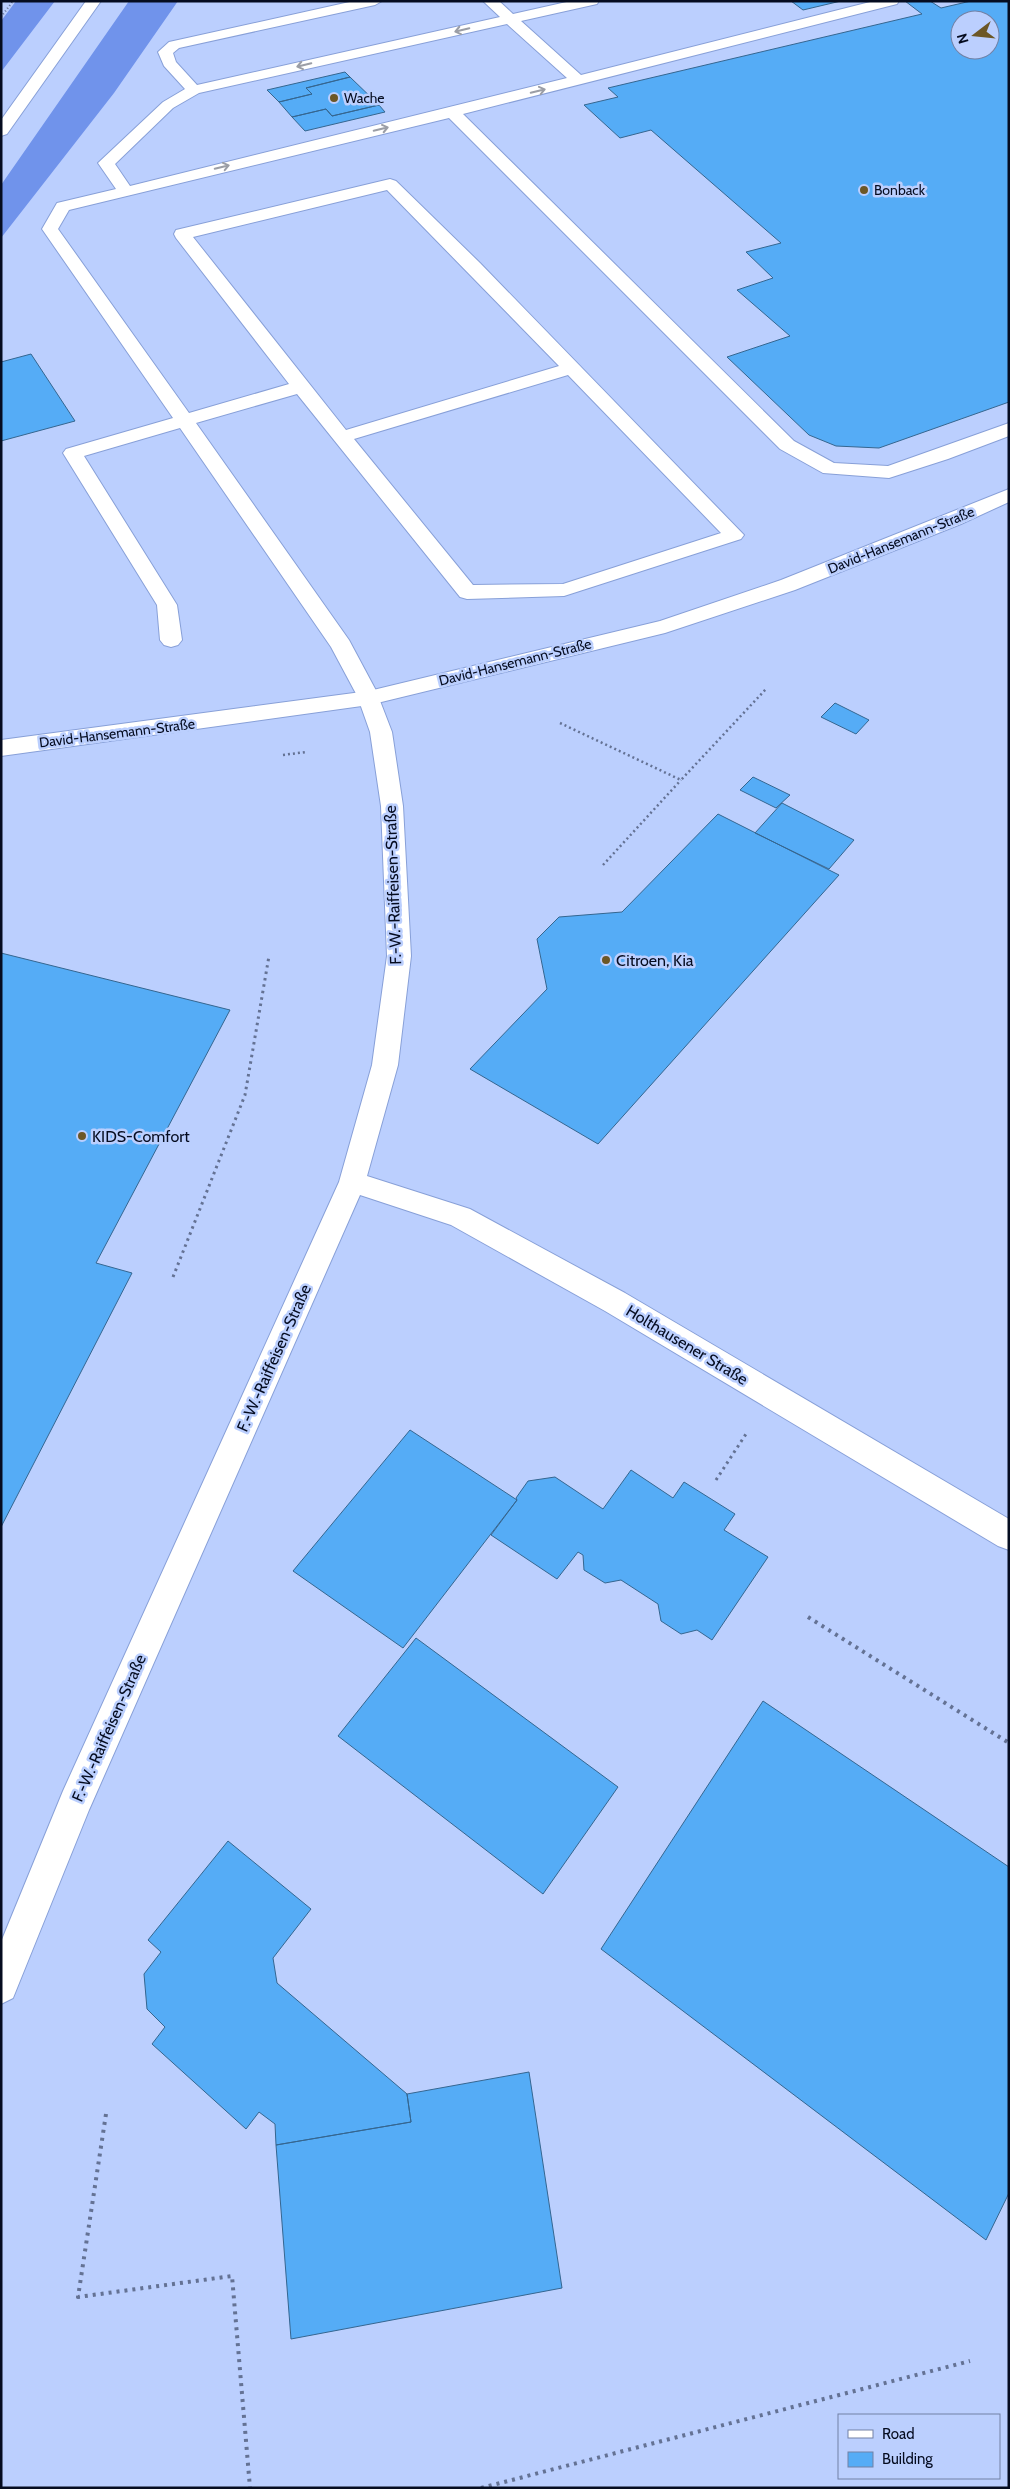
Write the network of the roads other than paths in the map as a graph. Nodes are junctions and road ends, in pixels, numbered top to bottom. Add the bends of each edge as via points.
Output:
1 (94, 1) edge
2 (375, 1) edge
3 (490, 1) edge
4 (592, 1) edge
5 (892, 1) edge
6 (510, 20) junction
7 (579, 81) junction
8 (194, 90) junction
9 (452, 112) junction
10 (1, 131) edge
11 (125, 190) junction
12 (571, 368) junction
13 (300, 387) junction
14 (184, 421) junction
15 (1009, 429) edge
16 (342, 437) junction
17 (1009, 495) edge
18 (171, 640) dead end
19 (369, 698) junction
20 (1, 748) edge
21 (352, 1182) junction
22 (1009, 1536) edge
23 (1, 1986) edge

1 - 10 street
2 - 8 street via 174,45 165,52 169,63
3 - 6 street
4 - 6 street
5 - 7 street
6 - 7 street
6 -> 8 street
9 -> 7 street
8 - 11 street via 168,105 106,163
11 -> 9 street
9 - 15 street via 787,445 830,468 889,472
11 - 14 street, F.-W.-Raiffeisen-Straße via 63,207 50,229
12 - 13 street via 390,184 182,234
12 - 16 street
12 - 16 street via 734,535 564,590 467,592
13 - 14 street
13 - 16 street
14 - 18 street via 73,453 167,605
14 - 19 street, F.-W.-Raiffeisen-Straße via 340,645
17 - 19 street, David-Hansemann-Straße via 788,585 665,626
19 - 20 street, David-Hansemann-Straße
19 - 21 street, F.-W.-Raiffeisen-Straße via 381,732 392,806 398,956 385,1065
21 - 22 street, Holthausener Straße via 460,1217 616,1302
21 - 23 street, F.-W.-Raiffeisen-Straße via 75,1803

